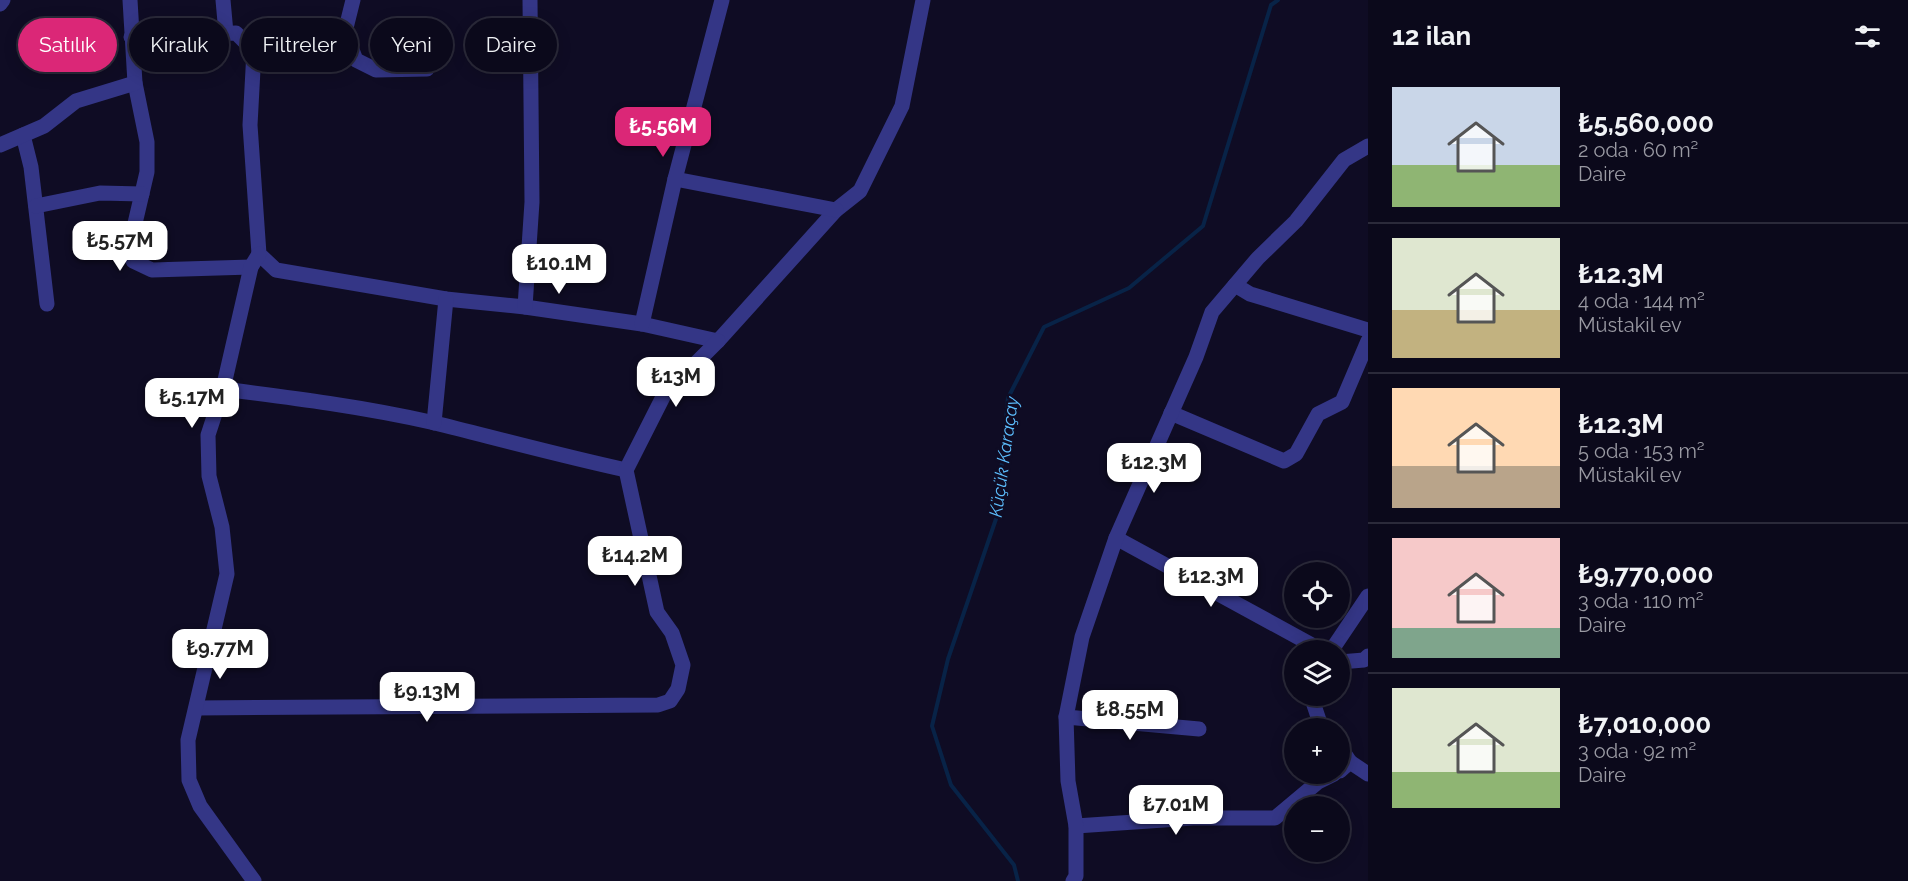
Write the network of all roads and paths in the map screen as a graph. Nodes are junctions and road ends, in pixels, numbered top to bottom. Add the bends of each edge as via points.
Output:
1 (130, 0) edge
2 (223, 0) edge
3 (353, 0) edge
4 (530, 0) edge
5 (722, 0) edge
6 (923, 0) edge
7 (131, 18) edge
8 (225, 18) edge
9 (229, 33) edge
10 (370, 67) edge
11 (134, 72) edge
12 (135, 83) junction
13 (23, 135) junction
14 (0, 145) edge
15 (1368, 146) edge
16 (675, 179) junction
17 (142, 194) junction
18 (36, 206) junction
19 (836, 210) junction
20 (260, 254) junction
21 (250, 267) junction
22 (1235, 285) junction
23 (446, 299) junction
24 (47, 304) dead end
25 (525, 307) junction
26 (642, 324) junction
27 (1368, 330) edge
28 (718, 341) junction
29 (1368, 341) edge
30 (223, 388) junction
31 (1171, 413) junction
32 (434, 423) junction
33 (626, 470) junction
34 (1116, 538) junction
35 (1368, 596) edge
36 (1303, 640) edge
37 (1338, 640) edge
38 (1368, 656) edge
39 (1350, 661) edge
40 (196, 708) junction
41 (1066, 717) junction
42 (1199, 729) dead end
43 (1350, 767) edge
44 (1367, 772) edge
45 (1316, 784) edge
46 (1076, 826) junction
47 (254, 881) edge
48 (1073, 881) edge

1 - 7 street
2 - 8 street
3 - 10 street via 345,32 356,60
4 - 25 street via 532,202
5 - 16 street
6 - 19 street via 902,106 860,191
9 - 20 street via 236,33 254,51 250,126
11 - 12 street
12 - 13 street via 76,101 44,126
12 - 17 street via 147,142
13 - 14 street
13 - 18 street
15 - 22 street via 1344,160 1296,221
16 - 19 street
16 - 26 street
17 - 18 street via 100,194
17 - 21 street via 129,249 133,261 152,270
18 - 24 street
19 - 28 street
20 - 21 street
20 - 23 street via 276,270
21 - 30 street
22 - 27 street via 1250,294
22 - 31 street via 1212,312
23 - 25 street
23 - 32 street
25 - 26 street
26 - 28 street
28 - 33 street via 664,395
29 - 31 street via 1342,402 1318,414 1296,454 1284,461
30 - 32 street via 332,403
30 - 40 street via 208,435 209,476 222,527 227,574
31 - 34 street
32 - 33 street via 539,452
33 - 40 street via 657,612 672,633 683,665 678,689 670,701 658,705
34 - 36 street
34 - 41 street via 1082,637
35 - 37 street
38 - 39 street
40 - 47 street via 188,740 189,780 200,806
41 - 42 street
41 - 46 street via 1068,781
43 - 44 street
45 - 46 street via 1275,818 1193,818
46 - 48 street

